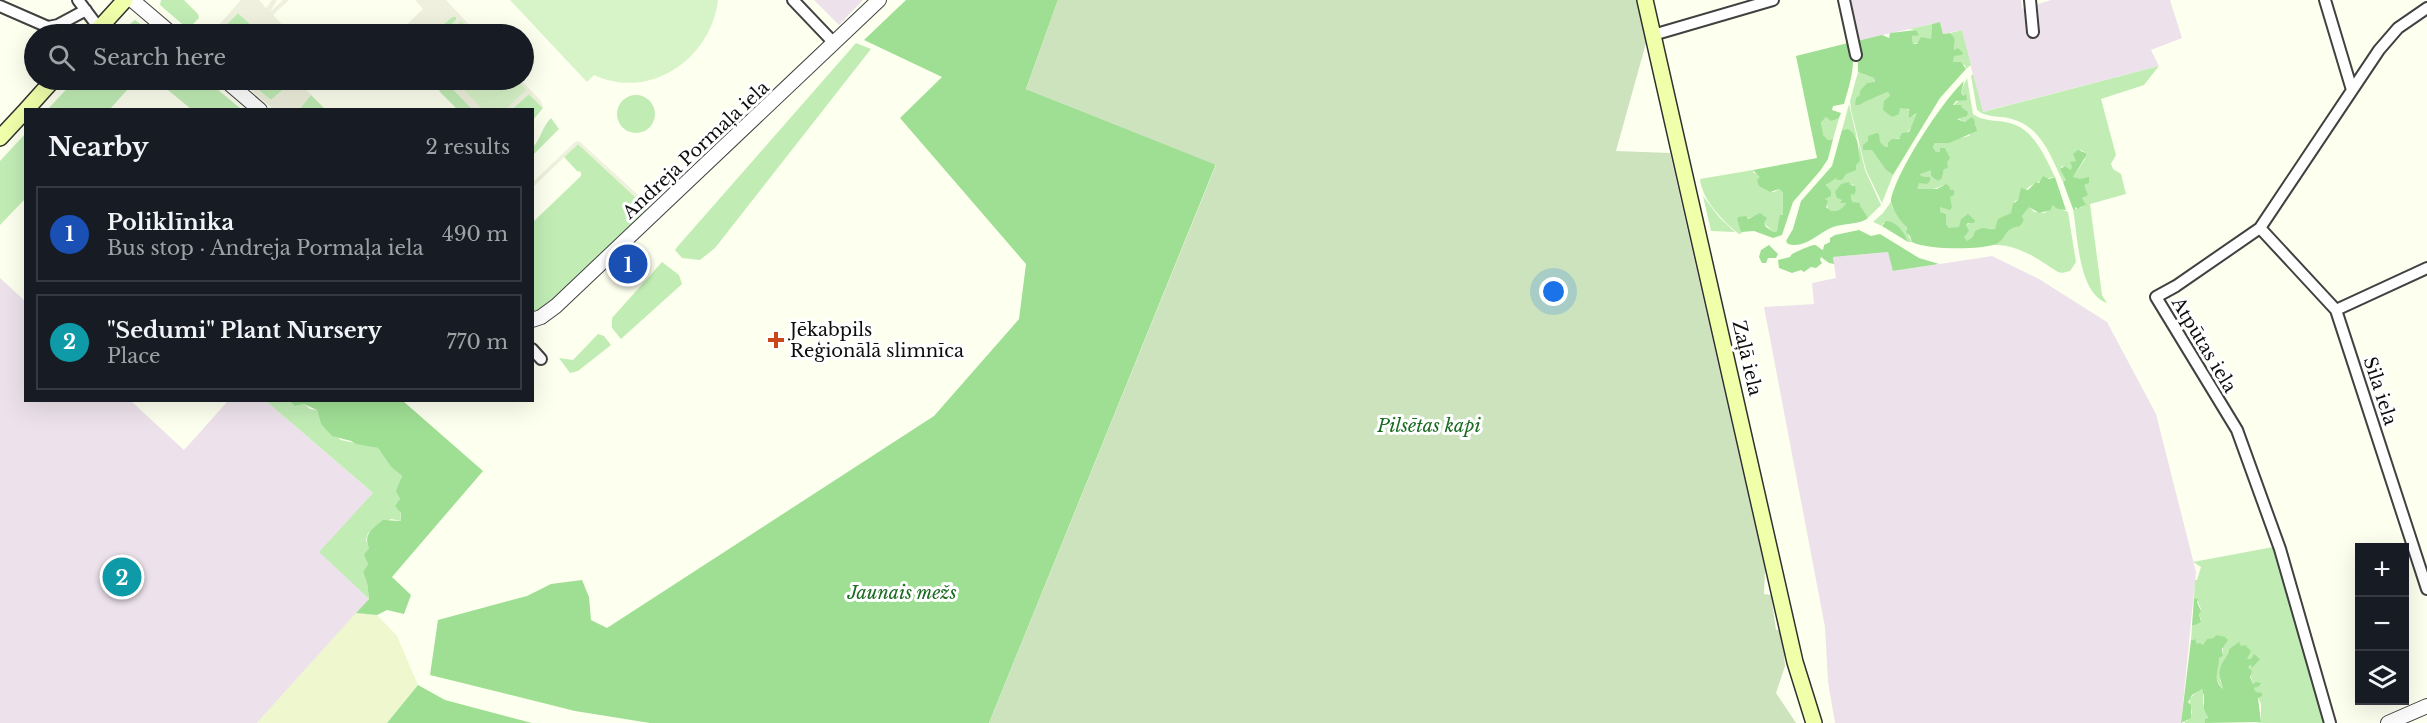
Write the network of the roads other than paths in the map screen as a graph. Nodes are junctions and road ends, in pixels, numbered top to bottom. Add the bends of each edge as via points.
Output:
1 (78, 0) edge
2 (125, 0) edge
3 (132, 0) edge
4 (793, 0) edge
5 (879, 0) edge
6 (1645, 0) edge
7 (1773, 0) edge
8 (1844, 0) edge
9 (2030, 0) edge
10 (2325, 0) edge
11 (0, 6) edge
12 (2427, 8) edge
13 (86, 10) junction
14 (41, 24) edge
15 (60, 24) edge
16 (93, 24) edge
17 (103, 24) edge
18 (160, 24) edge
19 (2033, 32) dead end
20 (1653, 35) junction
21 (834, 43) junction
22 (1856, 55) dead end
23 (44, 90) edge
24 (237, 90) edge
25 (2352, 90) junction
26 (28, 108) edge
27 (259, 108) edge
28 (24, 112) edge
29 (0, 138) edge
30 (2260, 228) junction
31 (2427, 268) edge
32 (2336, 310) junction
33 (534, 319) edge
34 (534, 351) edge
35 (541, 358) dead end
36 (2427, 589) edge
37 (2427, 706) edge
38 (1814, 723) edge
39 (2330, 723) edge
40 (2388, 723) edge

1 - 13 street
2 - 17 main road
3 - 18 street
4 - 21 street
5 - 21 street, Andreja Pormaļa iela
6 - 20 main road, Zaļā iela
7 - 20 street
8 - 22 street
9 - 19 street
10 - 25 street
11 - 14 street
12 - 25 street, Atpūtas iela via 2398,28
13 - 15 street
13 - 16 street
20 - 38 main road, Zaļā iela via 1796,662
21 - 33 street, Andreja Pormaļa iela via 556,306
23 - 26 main road
24 - 27 street
25 - 30 street, Atpūtas iela
28 - 29 main road
30 - 32 street, Sila iela
30 - 39 street, Atpūtas iela via 2156,297 2236,430 2280,549
31 - 32 street
32 - 36 street, Sila iela
34 - 35 street
37 - 40 street

